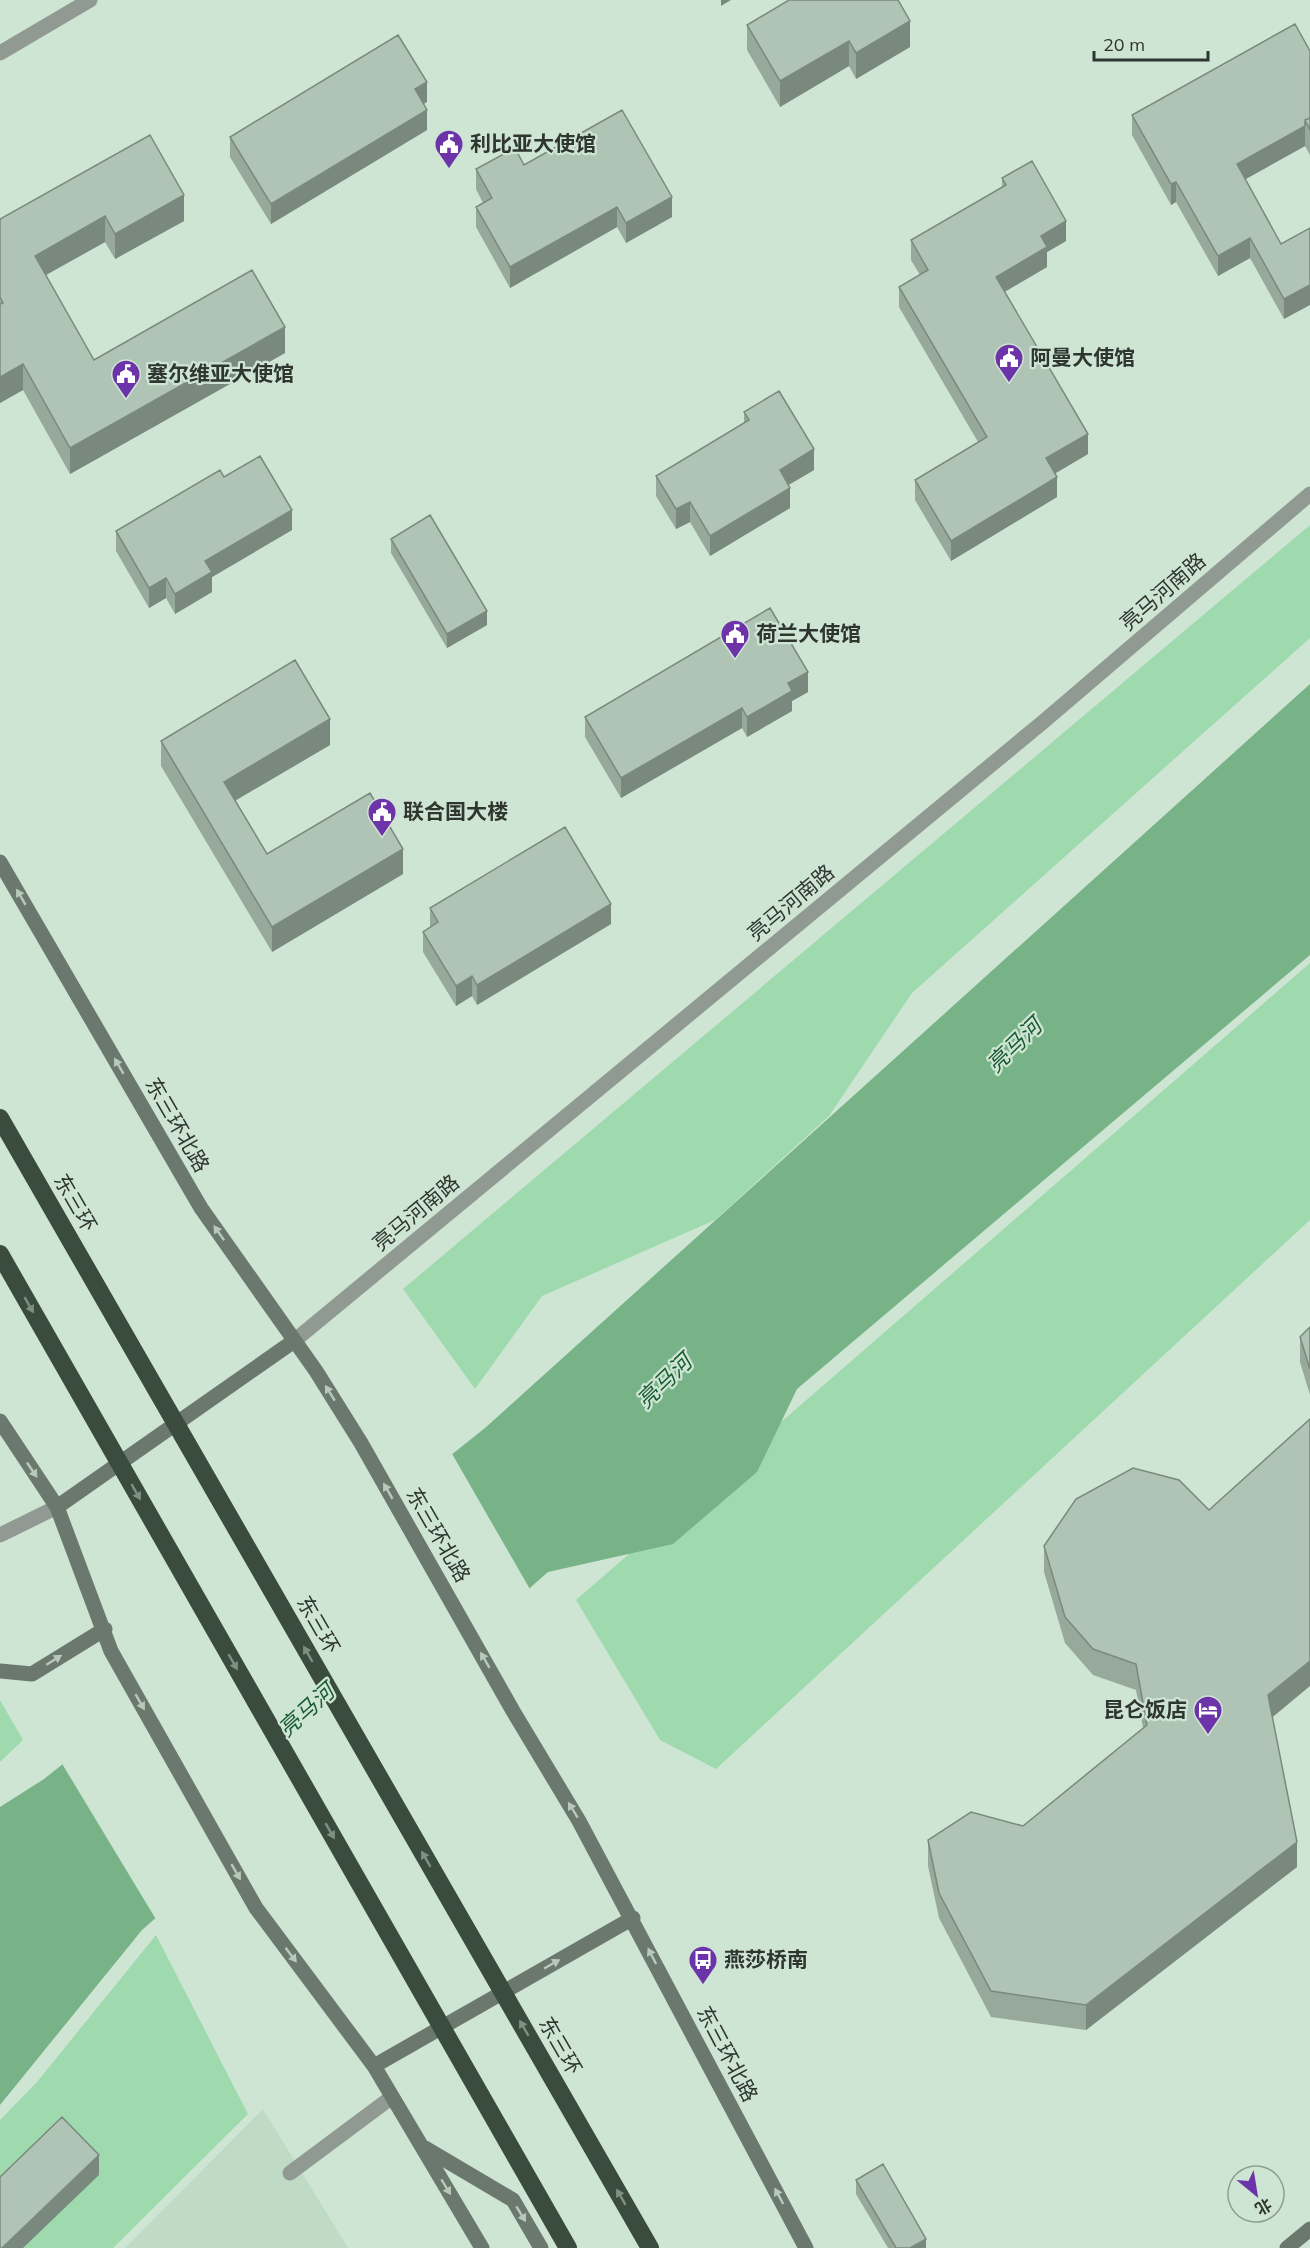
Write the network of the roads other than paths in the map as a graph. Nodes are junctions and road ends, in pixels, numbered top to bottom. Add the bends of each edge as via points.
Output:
1 (90, 0) edge
2 (0, 52) edge
3 (1310, 494) edge
4 (0, 862) edge
5 (0, 1118) edge
6 (0, 1254) edge
7 (294, 1341) junction
8 (0, 1421) edge
9 (57, 1507) junction
10 (0, 1535) edge
11 (105, 1629) junction
12 (0, 1671) edge
13 (633, 1918) junction
14 (374, 2066) junction
15 (392, 2097) junction
16 (422, 2147) junction
17 (290, 2173) dead end
18 (1310, 2229) edge
19 (482, 2248) edge
20 (541, 2248) edge
21 (568, 2248) edge
22 (650, 2248) edge
23 (806, 2248) edge
24 (1287, 2248) edge

1 - 2 street
3 - 7 street, 亮马河南路 via 1044,722
7 -> 4 street, 东三环北路 via 201,1208
22 -> 5 highway, 东三环, bridge
6 -> 21 highway, bridge
7 - 9 street
13 -> 7 street, 东三环北路 via 361,1443
8 -> 9 street
9 - 10 street
9 - 11 street
12 -> 11 street via 32,1674
11 -> 14 street via 111,1651 256,1908
14 -> 13 street
23 -> 13 street, 东三环北路
14 - 15 street
15 - 16 street
15 - 17 street
16 -> 19 street
16 -> 20 street via 513,2200
18 - 24 street

